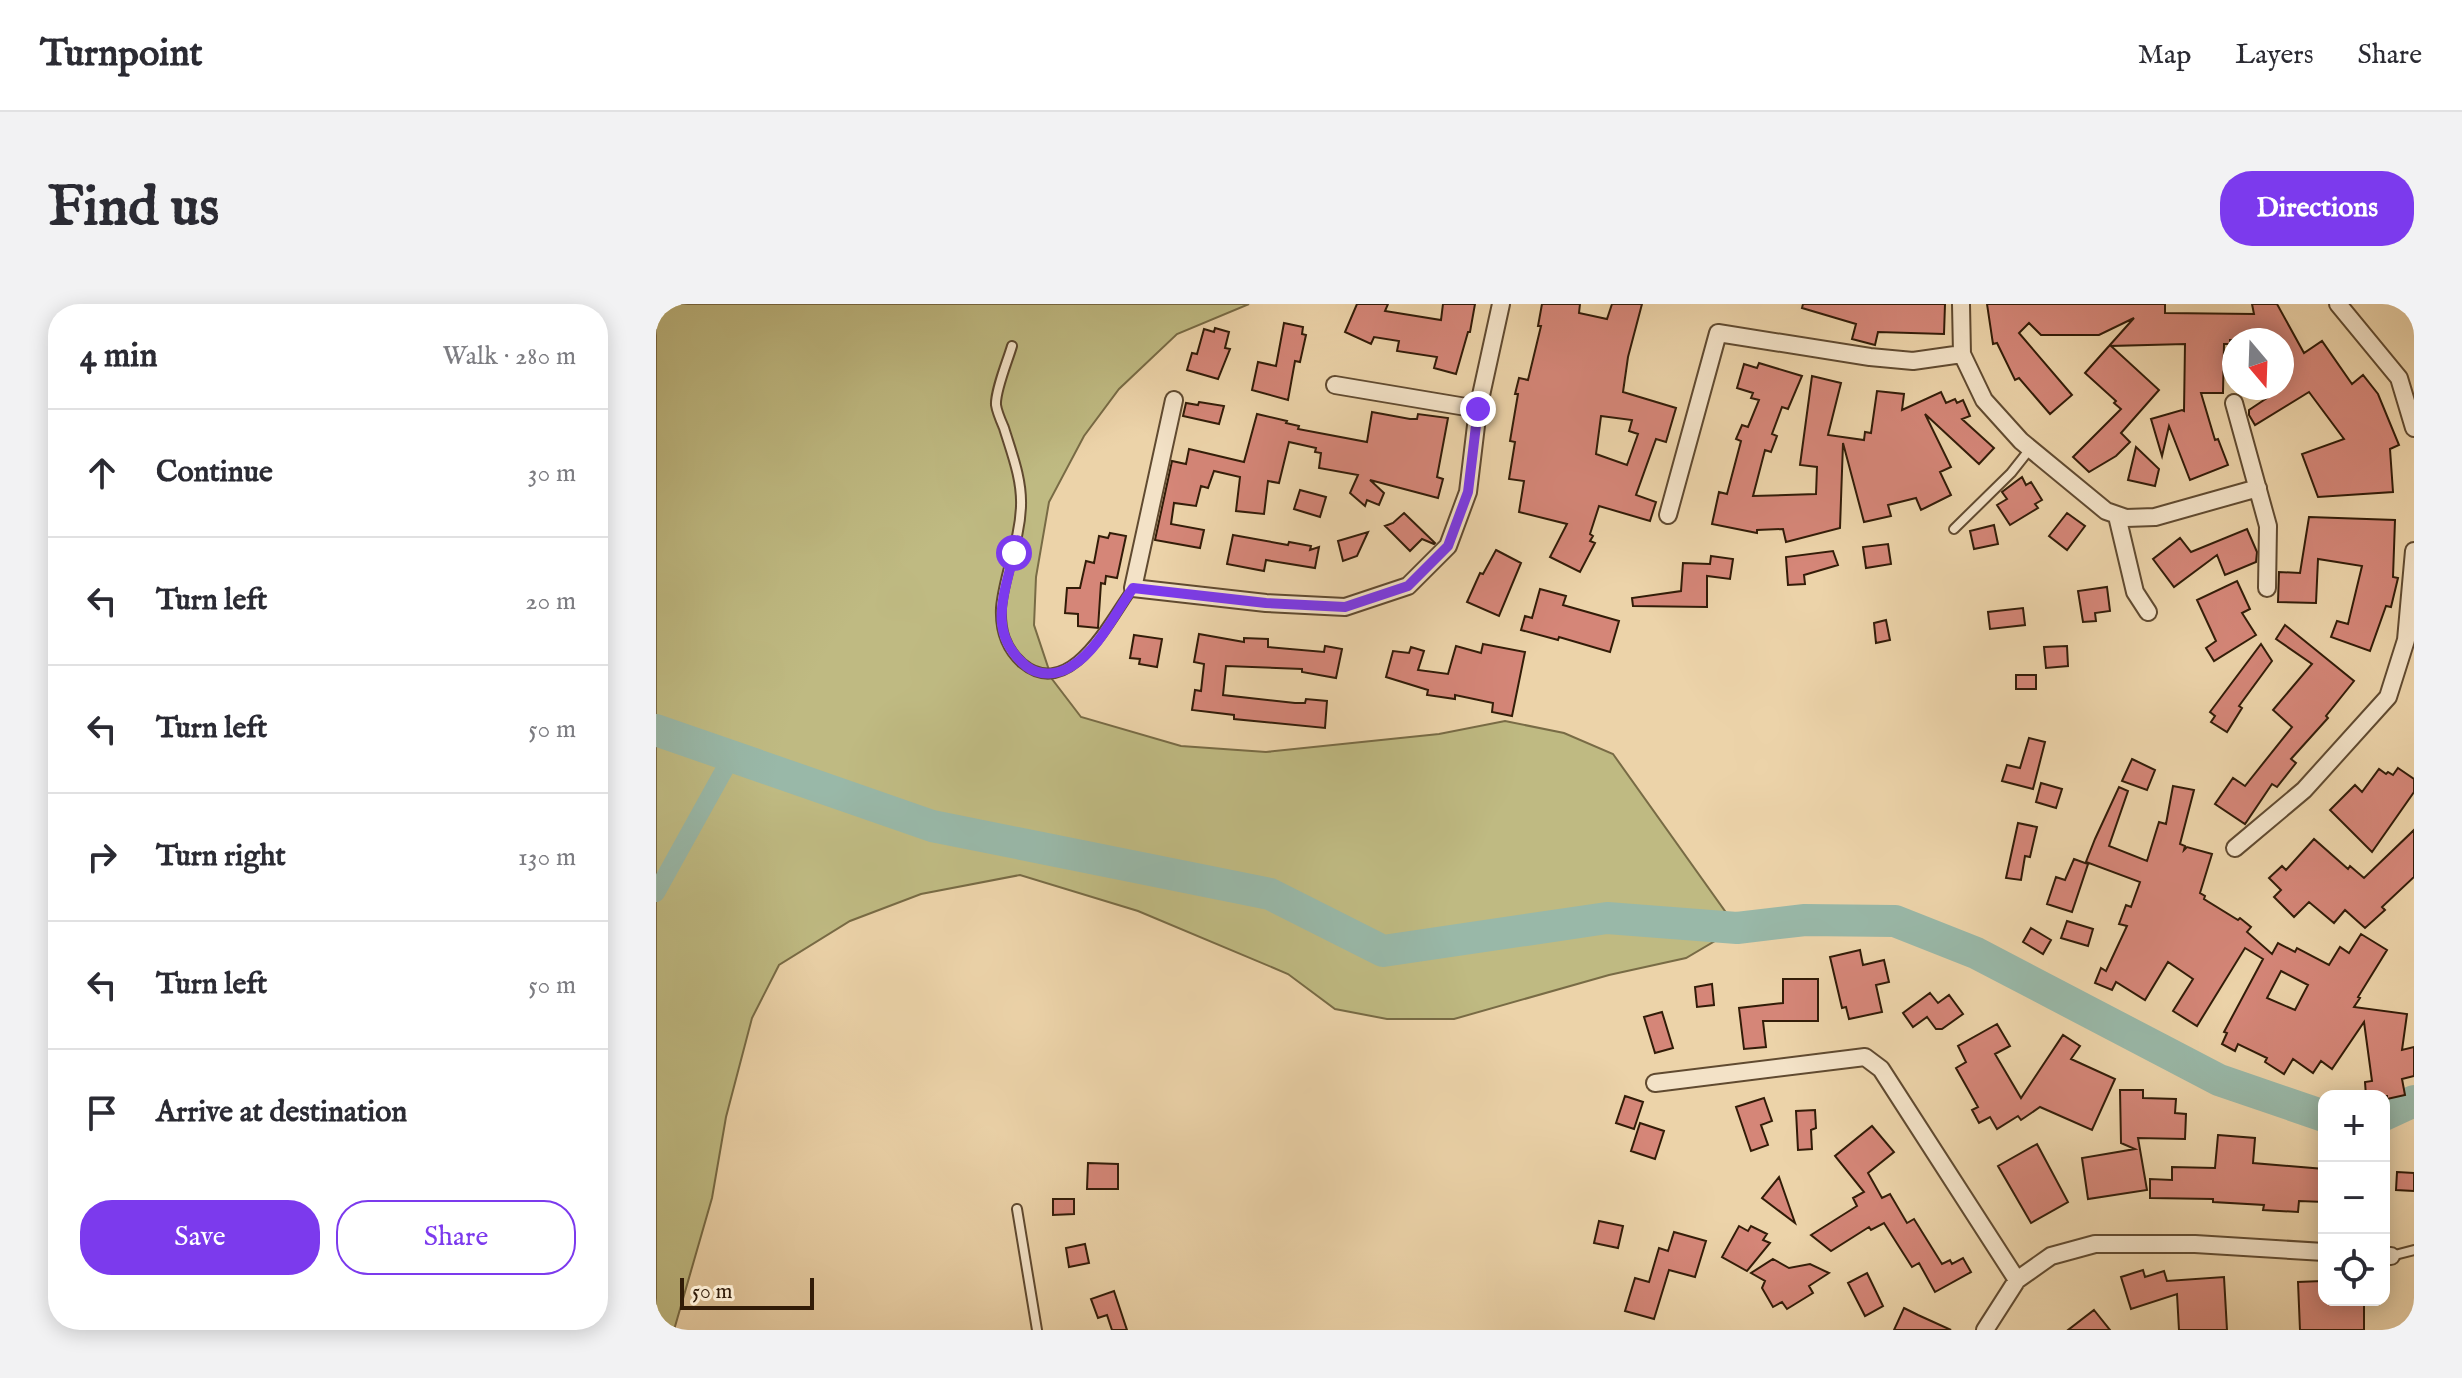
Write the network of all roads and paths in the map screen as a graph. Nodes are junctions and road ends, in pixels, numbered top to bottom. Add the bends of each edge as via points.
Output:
1 (1501, 304) edge
2 (1961, 304) edge
3 (2338, 304) edge
4 (1012, 346) dead end
5 (1962, 354) junction
6 (1335, 385) dead end
7 (1174, 400) dead end
8 (2234, 403) dead end
9 (1478, 409) junction
10 (2414, 428) edge
11 (2030, 449) junction
12 (2258, 488) junction
13 (1668, 515) dead end
14 (2117, 516) junction
15 (1954, 529) dead end
16 (2414, 551) edge
17 (1133, 588) junction
18 (2267, 588) dead end
19 (2148, 612) dead end
20 (2235, 848) dead end
21 (1655, 1083) dead end
22 (1017, 1209) dead end
23 (2414, 1250) edge
24 (2318, 1252) edge
25 (2390, 1256) edge
26 (2017, 1280) junction
27 (1037, 1330) edge
28 (1985, 1330) edge

1 - 9 street
2 - 5 street
3 - 10 street via 2399,378
4 - 17 lane via 996,404 1021,496 1001,607 1002,634 1014,656 1031,670 1058,672 1088,652
5 - 11 street via 1984,400
5 - 13 street via 1913,361 1718,333
6 - 9 street
7 - 17 street
8 - 12 street
9 - 17 street via 1468,492 1448,546 1408,586 1345,607
11 - 14 street
11 - 15 lane
12 - 14 street via 2155,517
12 - 18 street via 2268,526
14 - 19 street via 2135,592
16 - 20 street via 2406,640 2388,697 2304,790
21 - 26 street via 1865,1057 1881,1069
22 - 27 lane
23 - 25 lane
24 - 26 street via 2095,1244 2051,1256
26 - 28 street

